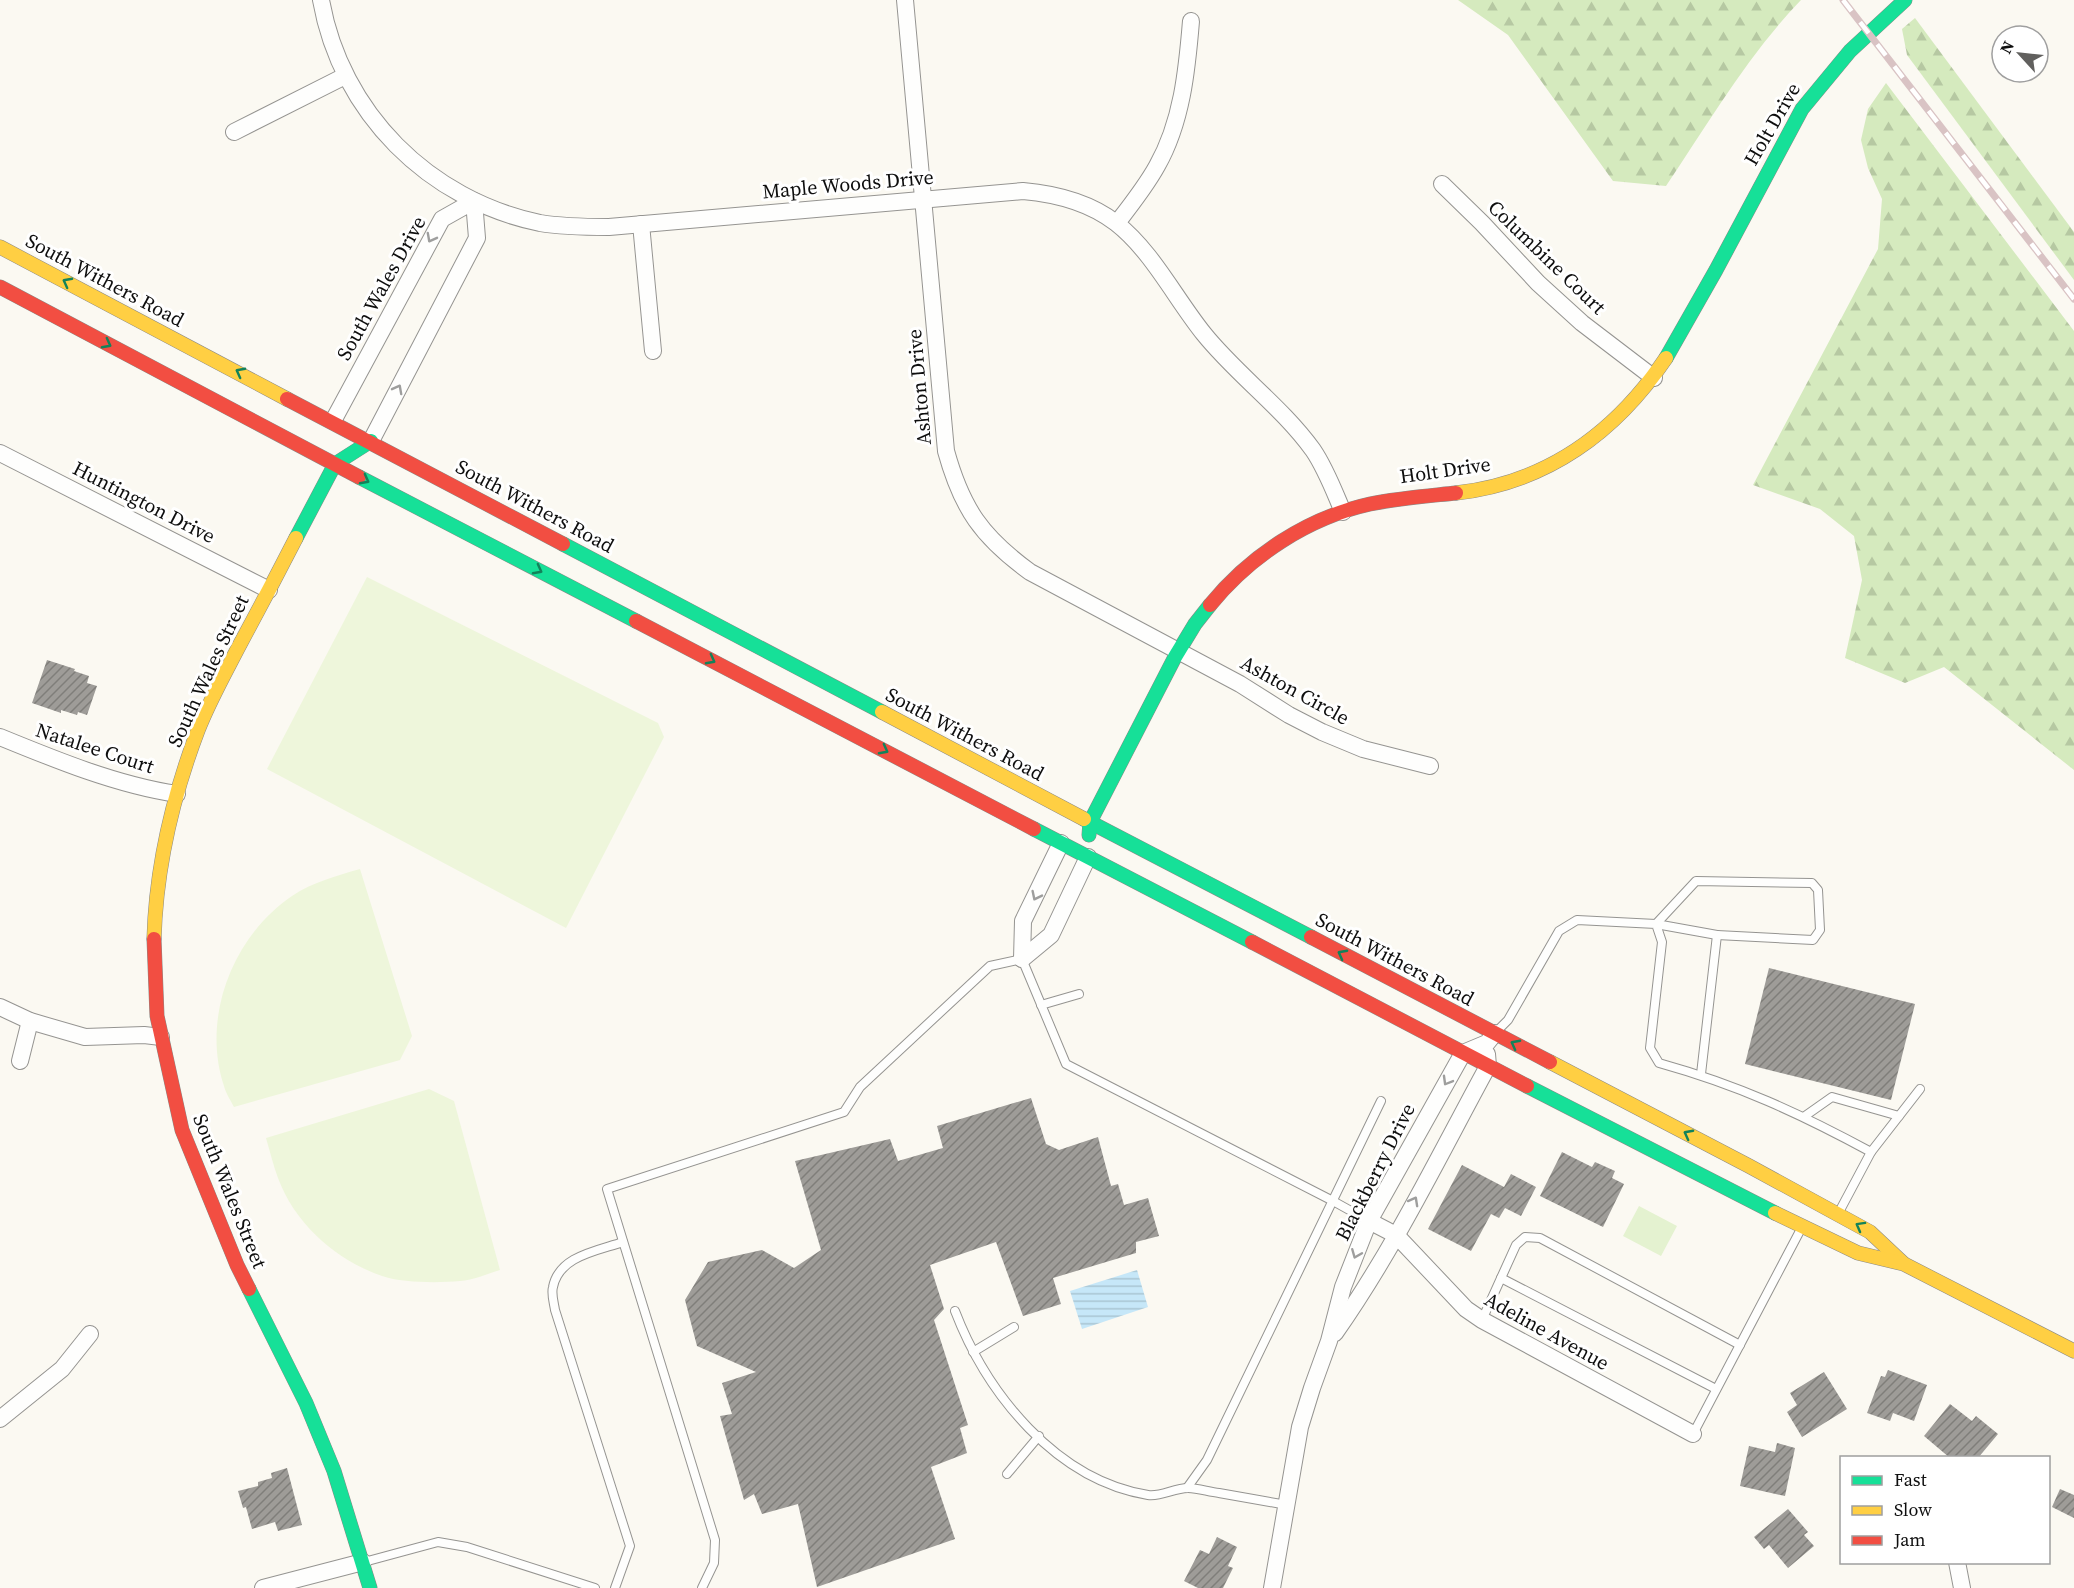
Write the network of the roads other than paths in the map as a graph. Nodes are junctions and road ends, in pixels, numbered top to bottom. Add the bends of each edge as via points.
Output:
1 (321, 0) edge
2 (905, 0) edge
3 (1905, 0) edge
4 (1191, 21) dead end
5 (345, 76) junction
6 (234, 132) dead end
7 (1442, 184) dead end
8 (923, 199) junction
9 (474, 201) junction
10 (1117, 223) junction
11 (641, 224) junction
12 (0, 247) edge
13 (0, 287) edge
14 (653, 351) dead end
15 (1654, 378) junction
16 (333, 421) junction
17 (371, 441) junction
18 (0, 453) edge
19 (335, 464) junction
20 (1343, 512) junction
21 (269, 590) junction
22 (1178, 650) junction
23 (0, 737) edge
24 (1430, 766) dead end
25 (177, 794) junction
26 (1090, 822) junction
27 (1061, 843) junction
28 (1088, 857) junction
29 (1656, 924) junction
30 (1717, 935) junction
31 (1022, 958) junction
32 (1079, 994) dead end
33 (1041, 1005) junction
34 (0, 1007) edge
35 (30, 1021) junction
36 (161, 1037) junction
37 (1491, 1038) junction
38 (1463, 1053) junction
39 (20, 1061) dead end
40 (1488, 1066) junction
41 (1701, 1074) junction
42 (1920, 1089) dead end
43 (1381, 1101) dead end
44 (1805, 1116) junction
45 (1899, 1116) junction
46 (1871, 1152) junction
47 (1333, 1201) junction
48 (1838, 1214) junction
49 (1369, 1221) junction
50 (1802, 1227) junction
51 (1396, 1235) junction
52 (623, 1242) junction
53 (1904, 1264) junction
54 (1501, 1278) junction
55 (955, 1311) dead end
56 (1482, 1320) junction
57 (1014, 1327) dead end
58 (90, 1334) dead end
59 (1329, 1341) junction
60 (1740, 1345) junction
61 (2074, 1351) edge
62 (973, 1352) junction
63 (1716, 1389) junction
64 (0, 1419) edge
65 (1693, 1434) joint
66 (1039, 1436) junction
67 (1007, 1474) dead end
68 (1187, 1488) junction
69 (1287, 1505) junction
70 (363, 1562) junction
71 (1957, 1564) edge
72 (263, 1588) edge
73 (370, 1588) edge
74 (594, 1588) edge
75 (615, 1588) edge
76 (702, 1588) edge
77 (1272, 1588) edge
78 (1962, 1588) edge

1 - 5 street, Maple Woods Drive via 324,20
2 - 8 street, Ashton Drive
3 - 15 main road, Holt Drive via 1846,53 1802,109
4 - 10 street via 1188,66 1167,147 1141,192
5 - 6 street
5 - 9 street, Maple Woods Drive via 384,134 434,178
7 - 15 street, Columbine Court via 1538,283
8 - 10 street, Maple Woods Drive via 1023,191 1050,193 1078,202
8 - 11 street, Maple Woods Drive
8 - 22 street, Ashton Drive via 946,451 954,481 968,509 983,532 1030,572
9 - 11 street, Maple Woods Drive via 542,223 580,227
9 -> 16 street, South Wales Drive via 441,219
17 -> 9 street via 477,238
10 - 20 street, Maple Woods Drive via 1135,239 1216,348 1288,420 1313,451
11 - 14 street
16 -> 12 main road, South Withers Road
13 -> 19 main road, South Withers Road
15 - 20 main road, Holt Drive via 1605,429 1545,467 1474,491 1397,498
16 - 17 main road, South Withers Road
16 - 19 main road
17 - 19 main road, South Wales Street
17 - 26 main road, South Withers Road
18 - 21 street, Huntington Drive
19 - 21 main road, South Wales Street
19 -> 27 main road, South Withers Road
20 - 22 main road, Holt Drive via 1277,543 1249,565 1202,614
21 - 25 main road, South Wales Street via 199,728
22 - 24 street, Ashton Circle via 1322,732 1363,749
22 - 26 main road, Holt Drive
23 - 25 street, Natalee Court via 67,764
25 - 36 main road, South Wales Street via 161,867 155,918
26 - 27 main road, Holt Drive
26 - 28 main road, Holt Drive
37 -> 26 main road, South Withers Road
27 - 28 main road, South Withers Road
27 -> 31 street, Holt Drive via 1023,921
28 - 31 street, Holt Drive via 1051,934
28 - 38 main road, South Withers Road
29 - 30 lane
29 - 30 lane via 1696,881 1812,884 1818,890 1820,930 1813,940
29 - 37 lane via 1577,920 1559,931 1508,1020
29 - 41 lane via 1662,942 1650,1048 1659,1063
30 - 41 lane
31 - 33 lane
31 - 52 lane via 990,966 860,1087 844,1112 607,1189
32 - 33 lane
33 - 47 lane via 1066,1065
34 - 35 street
35 - 36 street via 85,1037
35 - 39 street
36 - 70 main road, South Wales Street via 182,1130 237,1265 306,1403 334,1471
37 - 38 street
37 - 40 street
48 -> 37 main road, South Withers Road
38 - 40 main road, South Withers Road
38 -> 49 street, Blackberry Drive
40 - 50 main road, South Withers Road
51 -> 40 street, Blackberry Drive
41 - 44 lane
42 - 45 lane
43 - 47 lane
44 - 45 lane via 1832,1097
44 - 46 lane
45 - 46 lane
46 - 48 lane
47 - 49 lane
47 - 68 lane via 1207,1460
53 -> 48 main road, South Withers Road via 1870,1232
49 - 51 street, Adeline Avenue
49 -> 59 street, Blackberry Drive via 1343,1287
50 - 53 main road, South Withers Road via 1858,1253
50 - 60 lane
51 - 56 street, Adeline Avenue via 1466,1309
51 - 59 street, Blackberry Drive via 1362,1295
52 - 75 lane via 575,1258 558,1270 552,1289 555,1310 630,1546
52 - 76 lane via 715,1540 714,1563
53 - 61 main road, South Withers Road
54 - 56 lane
54 - 60 lane via 1516,1245 1525,1237 1540,1238
54 - 63 lane
55 - 62 lane
56 - 65 street, Adeline Avenue
57 - 62 lane
58 - 64 street via 62,1369
59 - 69 street, Blackberry Drive via 1300,1427
60 - 63 lane
62 - 66 lane via 994,1387
63 - 65 lane
66 - 67 lane
66 - 68 lane via 1090,1477 1120,1490 1151,1496
68 - 69 lane
69 - 77 street, Blackberry Drive
70 - 72 street
70 - 73 main road, South Wales Street
70 - 74 lane via 438,1542 467,1547
71 - 78 street

